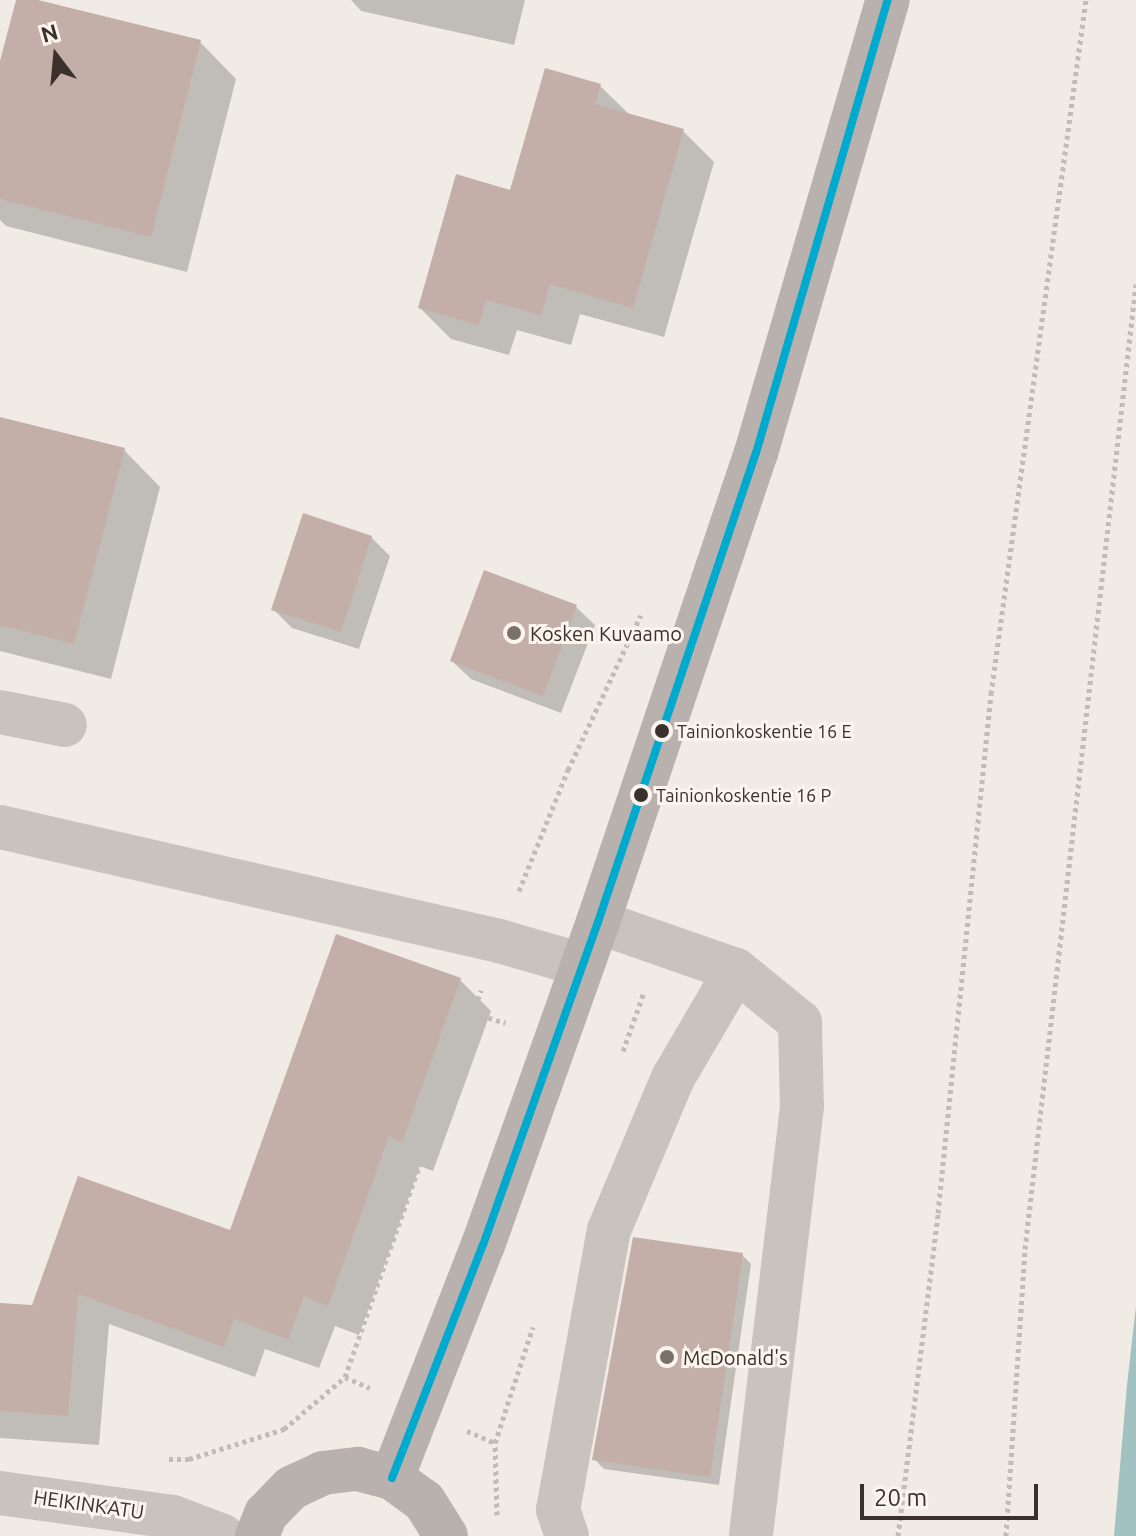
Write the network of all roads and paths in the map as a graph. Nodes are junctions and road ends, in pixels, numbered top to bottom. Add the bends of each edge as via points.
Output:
1 (888, 0) edge
2 (1086, 0) edge
3 (1136, 284) edge
4 (648, 601) dead end
5 (0, 712) edge
6 (65, 725) dead end
7 (0, 827) edge
8 (598, 922) junction
9 (499, 941) junction
10 (661, 943) junction
11 (582, 965) junction
12 (736, 970) junction
13 (619, 1063) dead end
14 (158, 1459) dead end
15 (392, 1478) junction
16 (0, 1493) edge
17 (223, 1536) edge
18 (257, 1536) edge
19 (446, 1536) edge
20 (567, 1536) edge
21 (751, 1536) edge
22 (898, 1536) edge
23 (1006, 1536) edge

1 - 8 main road via 756,453
2 - 22 path via 991,694 938,1213
3 - 23 path via 1025,1249
4 - 9 path via 568,770
5 - 6 street
7 - 9 street
8 - 10 street
8 - 11 main road
9 - 11 street
9 - 14 path via 345,1377 284,1429 189,1459
10 - 12 street
10 - 13 path
11 - 15 main road via 483,1245
12 - 20 street via 673,1078 609,1230 558,1510
12 - 21 street via 800,1022 801,1037 802,1107
15 - 18 main road via 358,1469 323,1473 291,1488 266,1514
15 - 19 main road via 424,1501
16 - 17 street, HEIKINKATU via 173,1517

